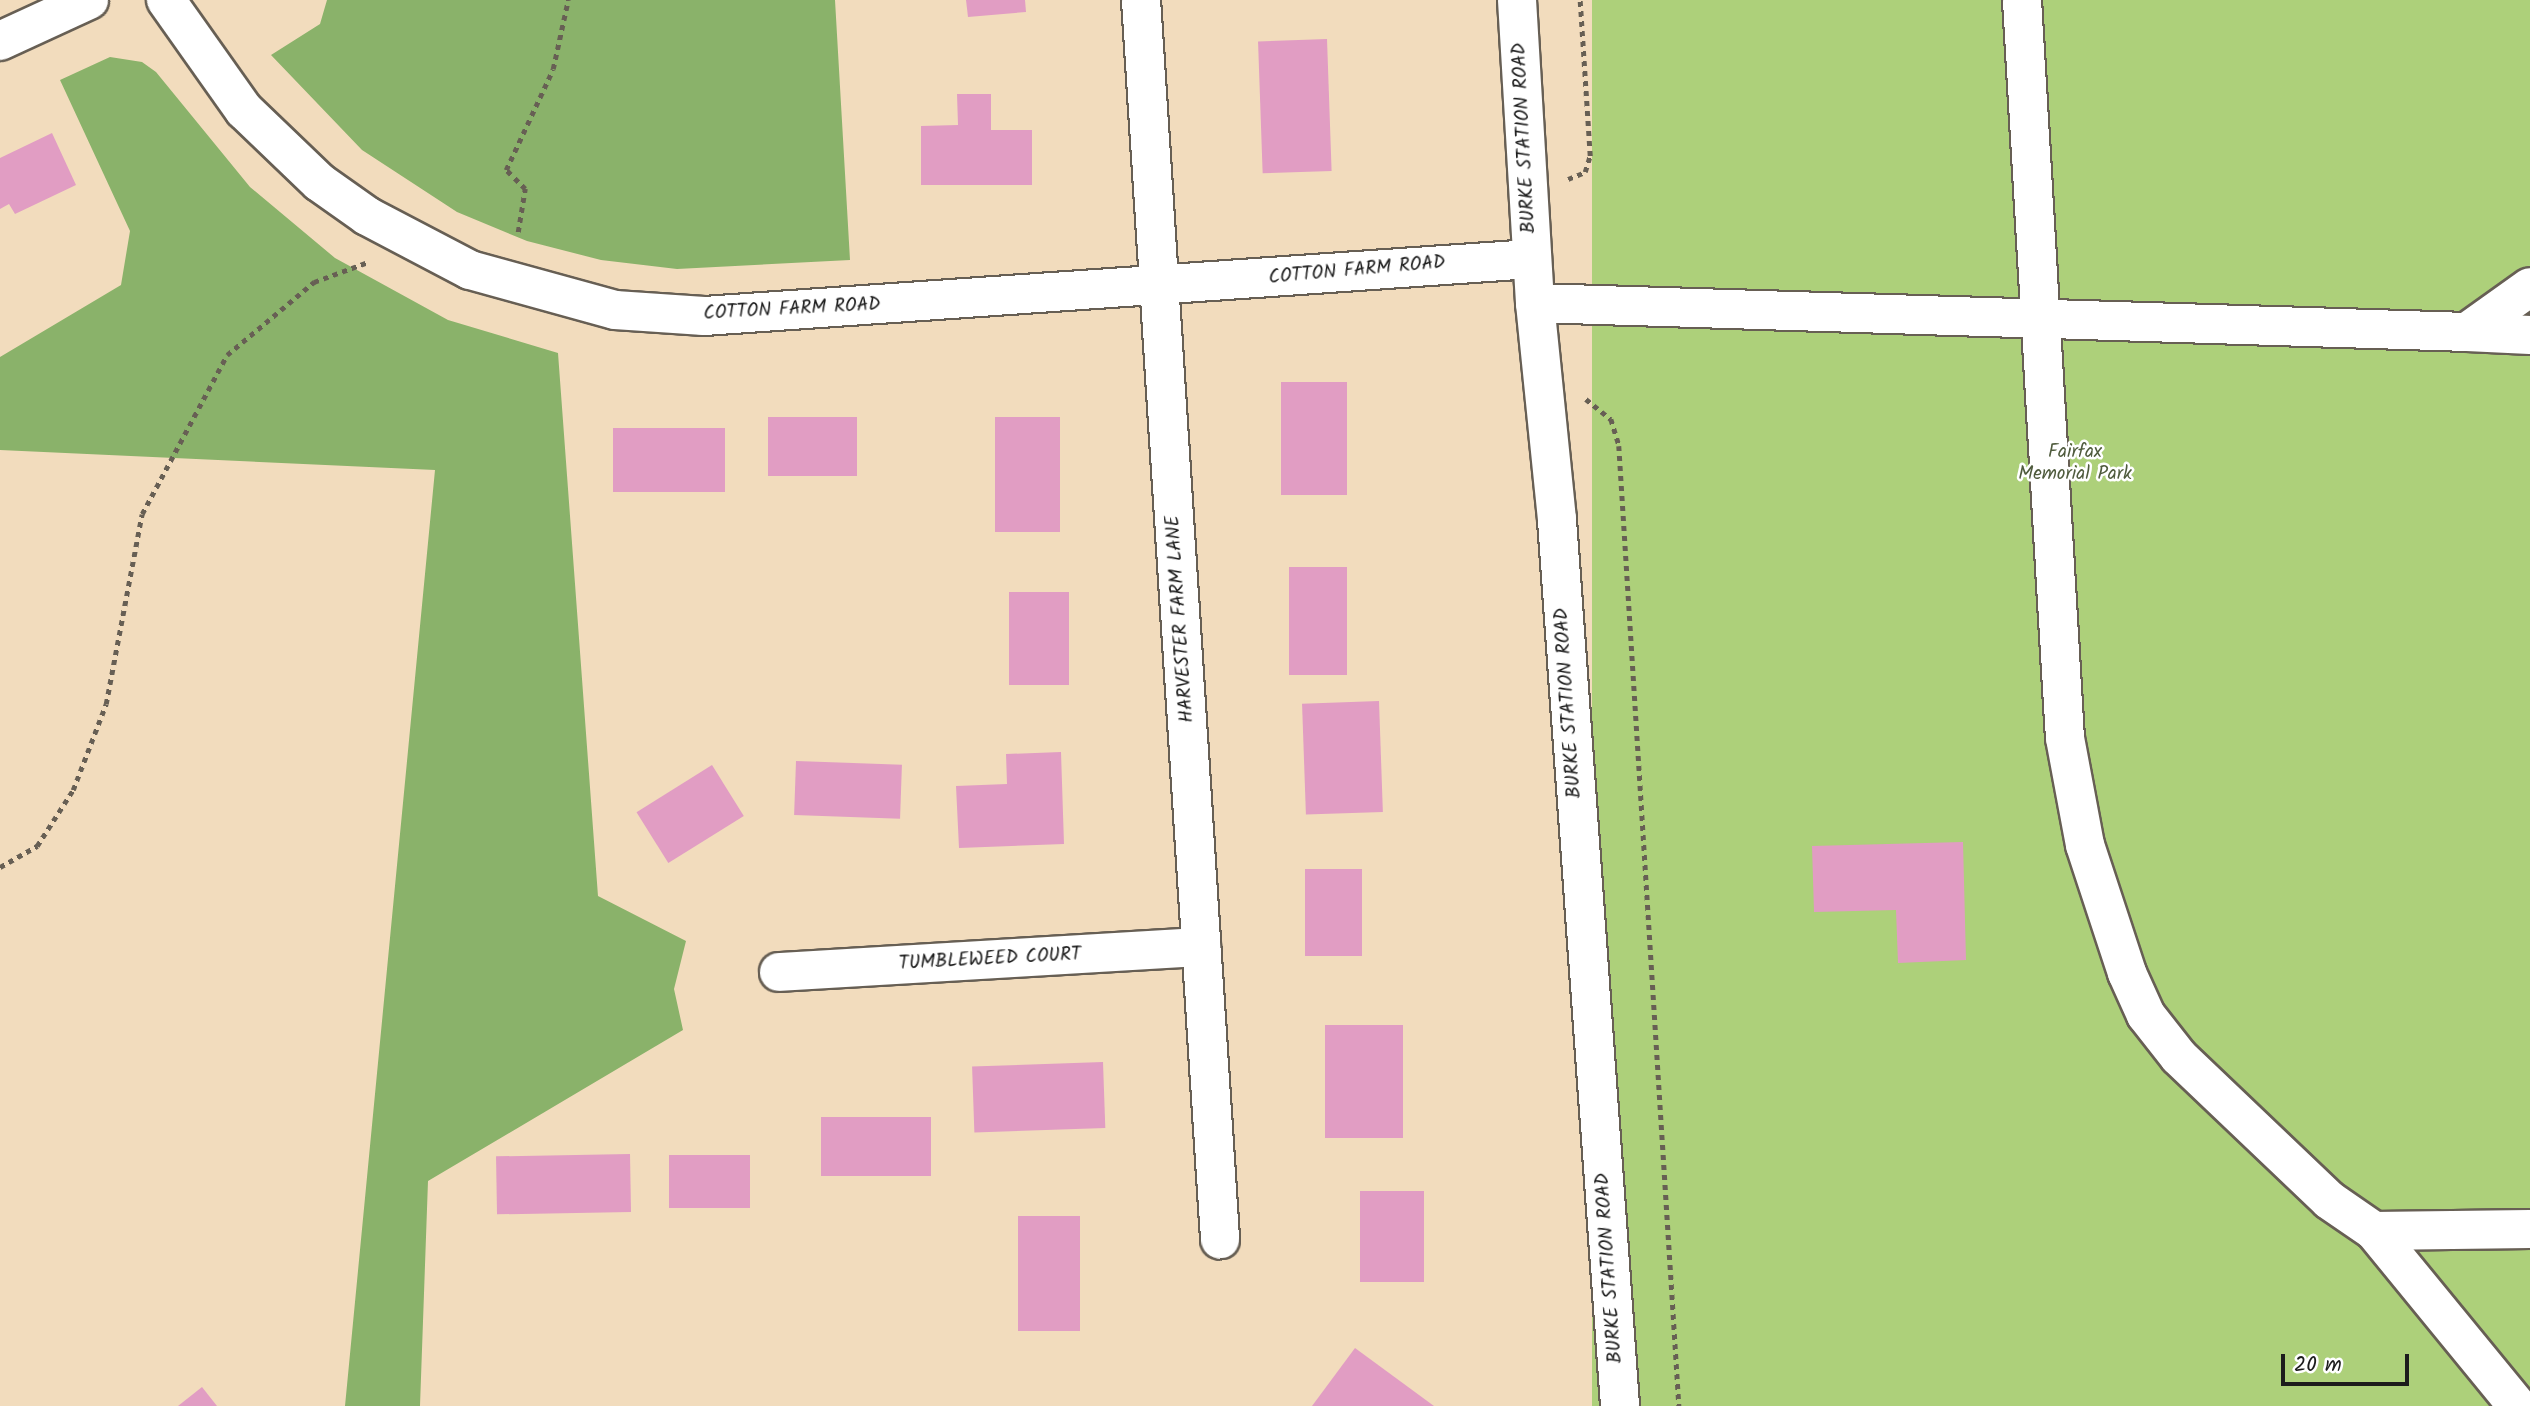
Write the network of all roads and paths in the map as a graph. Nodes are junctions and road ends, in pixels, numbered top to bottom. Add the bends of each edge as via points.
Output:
1 (89, 0) edge
2 (166, 0) edge
3 (568, 0) edge
4 (1141, 0) edge
5 (1517, 0) edge
6 (1580, 0) edge
7 (2022, 0) edge
8 (0, 41) edge
9 (1528, 191) junction
10 (518, 232) dead end
11 (414, 245) junction
12 (1532, 259) junction
13 (1160, 288) junction
14 (2530, 288) edge
15 (1535, 303) junction
16 (2043, 317) junction
17 (2467, 332) junction
18 (2530, 335) edge
19 (1544, 391) junction
20 (0, 867) edge
21 (1201, 947) junction
22 (779, 972) dead end
23 (2530, 1229) edge
24 (2374, 1231) junction
25 (1220, 1239) dead end
26 (1620, 1406) edge
27 (1679, 1406) edge
28 (2516, 1406) edge

1 - 8 street
2 - 11 street, COTTON FARM ROAD via 244,110 280,147 319,182
3 - 10 path via 553,69 506,170 525,189
4 - 13 street, HARVESTER FARM LANE
5 - 9 street, BURKE STATION ROAD
6 - 9 path via 1589,167
7 - 16 street
9 - 12 street, BURKE STATION ROAD
11 - 13 street, COTTON FARM ROAD via 526,290 615,310 704,316
11 - 20 path via 314,282 227,355 142,514 106,704 72,790 37,846
12 - 13 street, COTTON FARM ROAD
12 - 15 street, BURKE STATION ROAD
13 - 21 street, HARVESTER FARM LANE
14 - 17 street
15 - 16 street
15 - 19 street, BURKE STATION ROAD
16 - 17 street via 2135,327
16 - 24 street via 2068,761 2085,845 2127,973 2146,1015 2179,1057 2329,1200
17 - 18 street
19 - 26 street, BURKE STATION ROAD
19 - 27 path via 1594,404 1611,419 1619,446
21 - 22 street, TUMBLEWEED COURT
21 - 25 street, HARVESTER FARM LANE
23 - 24 street
24 - 28 street

